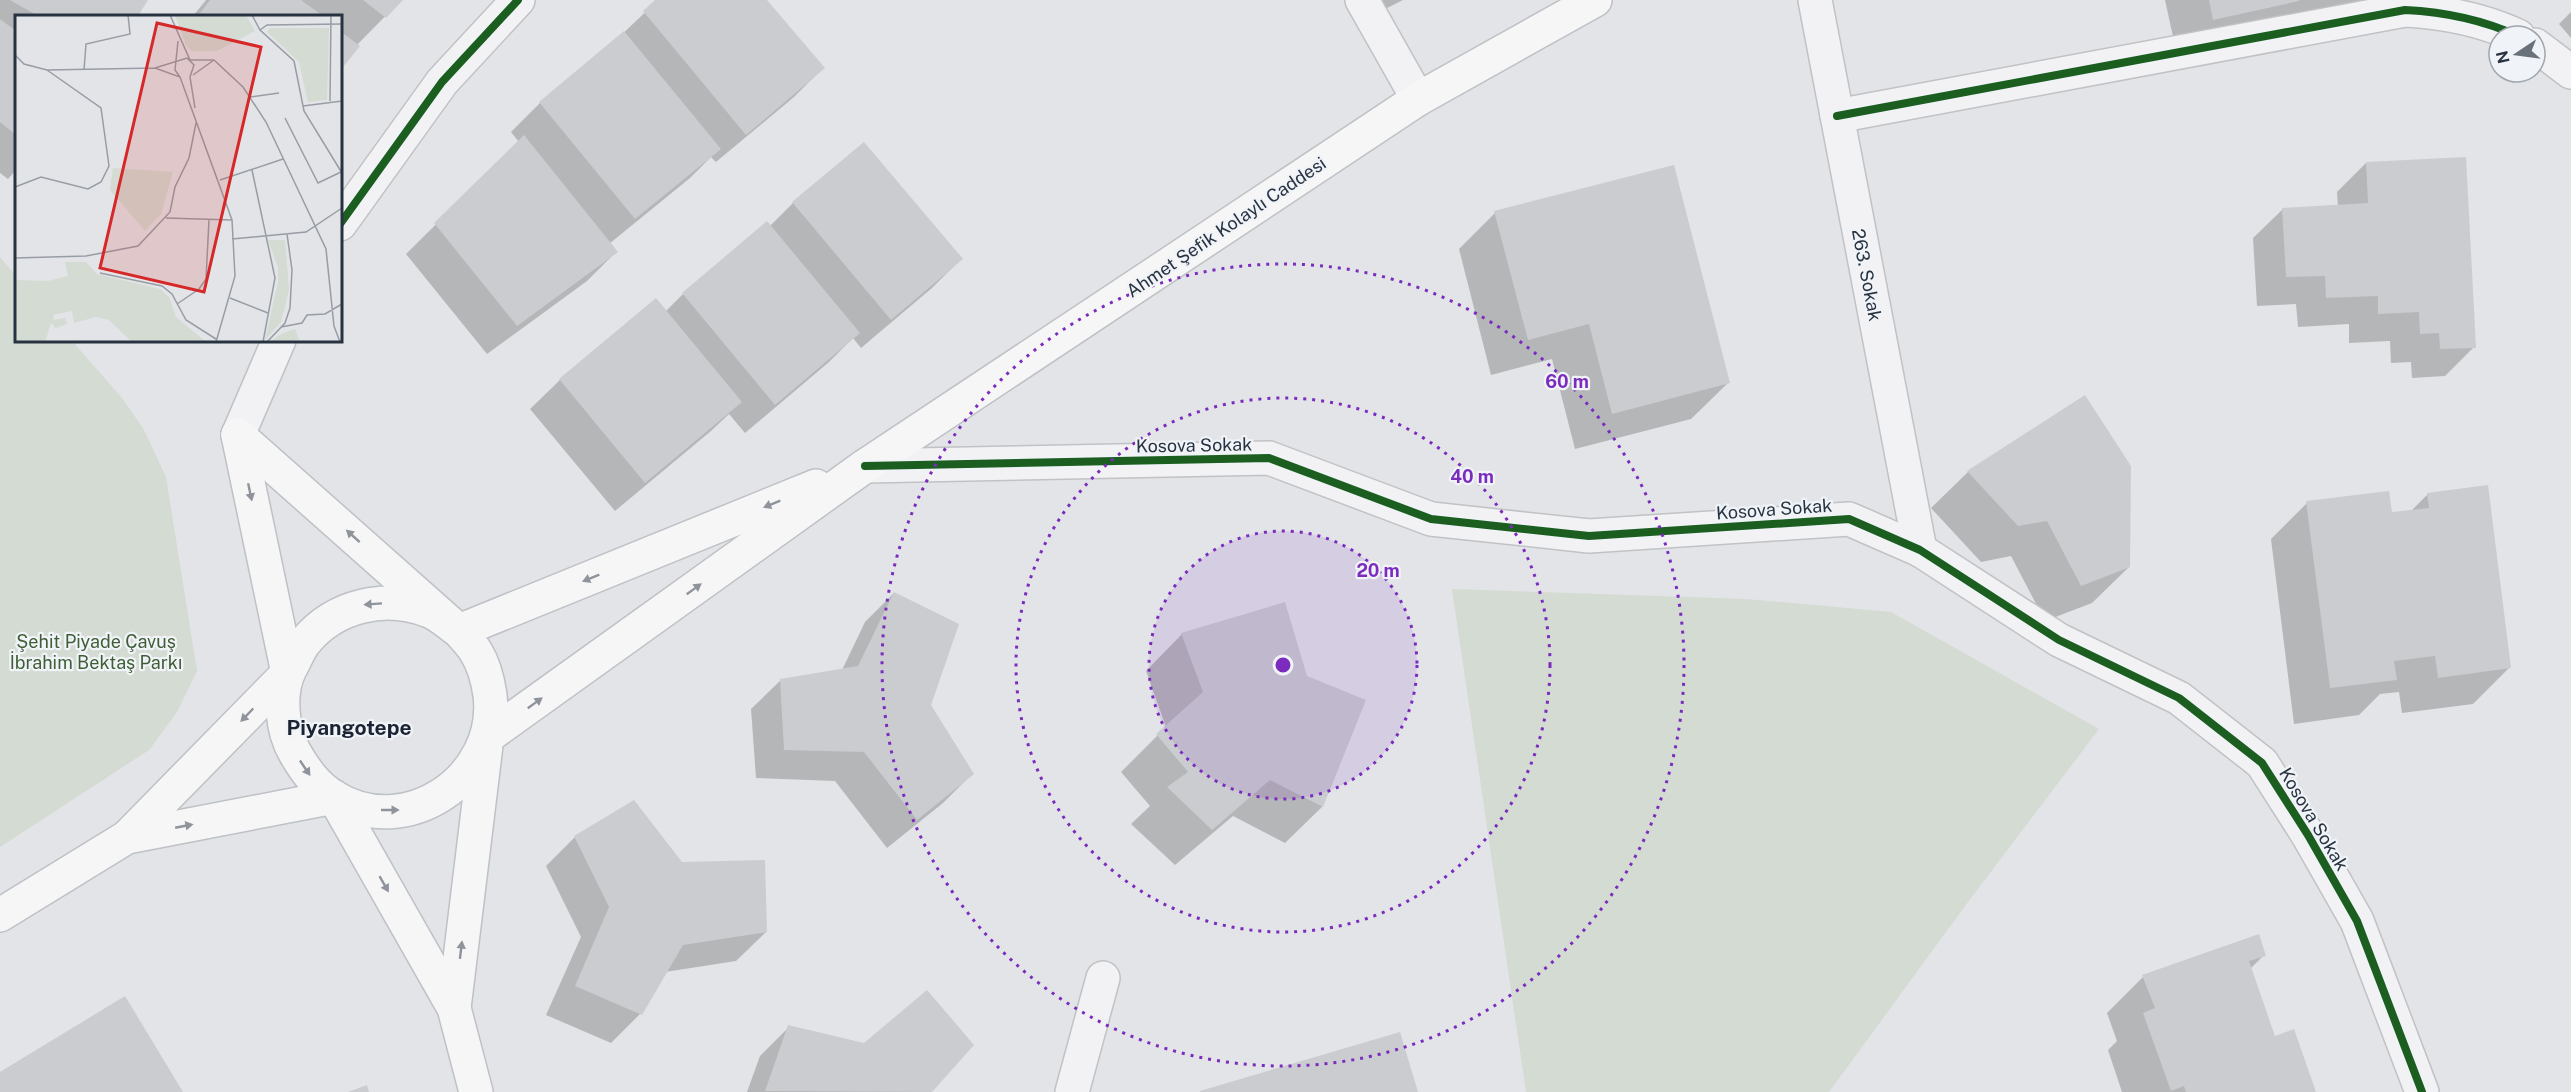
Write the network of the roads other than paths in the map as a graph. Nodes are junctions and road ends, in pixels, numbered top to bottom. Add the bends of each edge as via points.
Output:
1 (518, 0) edge
2 (1362, 0) edge
3 (1595, 0) edge
4 (1815, 0) edge
5 (2487, 24) edge
6 (2547, 54) edge
7 (2571, 72) edge
8 (1418, 99) junction
9 (1837, 116) junction
10 (342, 221) edge
11 (278, 342) edge
12 (238, 435) junction
13 (865, 466) junction
14 (1920, 550) junction
15 (459, 631) junction
16 (288, 673) junction
17 (488, 737) junction
18 (334, 797) junction
19 (127, 837) junction
20 (0, 915) edge
21 (1103, 978) dead end
22 (454, 1008) junction
23 (476, 1092) edge
24 (1072, 1092) edge
25 (2422, 1092) edge

1 - 10 street via 442,82
2 - 8 street
3 - 8 main road, Ahmet Şefik Kolaylı Caddesi
4 - 9 street, 263. Sokak
5 - 9 street via 2436,11 2404,10
6 - 7 street
8 - 13 main road, Ahmet Şefik Kolaylı Caddesi
9 - 14 street, 263. Sokak
11 - 12 street
15 -> 12 main road
12 -> 16 main road
13 - 14 street, Kosova Sokak via 1269,458 1431,519 1589,536 1849,519
13 -> 15 main road
17 -> 13 main road
14 - 25 street, Kosova Sokak via 2059,640 2179,698 2262,763 2357,921
15 -> 16 main road via 430,611 397,603 363,605 331,618 305,642
15 - 17 main road via 477,653 488,680 492,708
16 -> 18 main road via 283,708 289,743 307,774
16 -> 19 main road
18 -> 17 main road via 363,809 395,812 425,804 453,789 474,765
22 -> 17 main road
19 -> 18 main road
18 -> 22 main road
19 - 20 main road
21 - 24 street
22 - 23 main road

